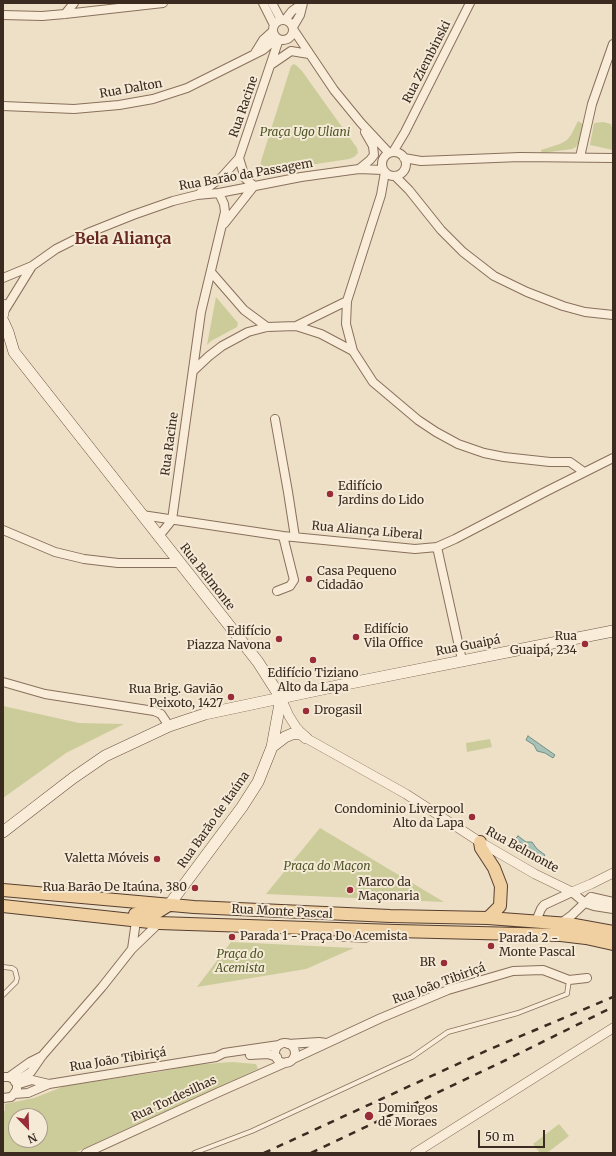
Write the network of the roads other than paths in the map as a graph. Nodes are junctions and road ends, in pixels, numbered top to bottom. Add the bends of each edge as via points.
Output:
1 (74, 3) edge
2 (161, 3) edge
3 (263, 3) edge
4 (272, 3) edge
5 (302, 3) edge
6 (470, 3) edge
7 (148, 4) edge
8 (65, 14) junction
9 (3, 15) edge
10 (283, 20) junction
11 (273, 28) junction
12 (293, 28) junction
13 (278, 39) junction
14 (613, 44) edge
15 (254, 53) junction
16 (309, 54) junction
17 (272, 64) junction
18 (3, 106) edge
19 (361, 123) junction
20 (580, 157) junction
21 (239, 158) junction
22 (613, 158) edge
23 (399, 159) junction
24 (359, 169) junction
25 (389, 174) junction
26 (254, 186) junction
27 (409, 190) junction
28 (219, 193) junction
29 (197, 195) junction
30 (222, 226) junction
31 (32, 266) junction
32 (210, 272) junction
33 (3, 278) edge
34 (347, 301) junction
35 (3, 305) edge
36 (3, 313) edge
37 (613, 315) edge
38 (3, 321) edge
39 (296, 326) junction
40 (267, 327) junction
41 (353, 351) junction
42 (193, 371) junction
43 (275, 419) dead end
44 (613, 458) edge
45 (584, 472) junction
46 (142, 515) junction
47 (172, 520) junction
48 (3, 530) edge
49 (159, 536) junction
50 (282, 536) junction
51 (295, 537) junction
52 (437, 547) junction
53 (180, 563) junction
54 (277, 591) dead end
55 (613, 631) edge
56 (462, 660) junction
57 (3, 682) edge
58 (281, 698) junction
59 (169, 726) junction
60 (306, 738) junction
61 (272, 747) junction
62 (3, 832) edge
63 (480, 842) junction
64 (613, 873) edge
65 (591, 884) junction
66 (3, 890) edge
67 (572, 892) junction
68 (588, 900) junction
69 (613, 902) edge
70 (169, 905) junction
71 (3, 906) edge
72 (613, 909) edge
73 (88, 915) junction
74 (488, 918) junction
75 (136, 921) junction
76 (536, 921) junction
77 (159, 923) junction
78 (561, 929) junction
79 (613, 932) edge
80 (613, 944) edge
81 (132, 949) junction
82 (3, 967) edge
83 (587, 978) dead end
84 (569, 980) junction
85 (3, 995) edge
86 (613, 1028) edge
87 (327, 1043) junction
88 (288, 1044) junction
89 (279, 1045) junction
90 (42, 1056) junction
91 (216, 1057) junction
92 (278, 1058) junction
93 (290, 1061) junction
94 (272, 1068) junction
95 (31, 1076) junction
96 (11, 1080) edge
97 (49, 1084) junction
98 (14, 1094) junction
99 (3, 1098) edge
100 (86, 1153) edge
101 (194, 1153) edge
102 (415, 1153) edge

1 - 8 street
2 - 7 street
3 - 11 street
4 - 10 street
5 - 10 street
5 - 12 street via 300,15
6 - 23 street, Rua Ziembinski via 406,132
7 - 8 street
8 - 9 street
10 - 11 street
10 - 12 street via 289,22
11 - 13 street
11 - 15 street, Rua Dalton
12 - 13 street via 289,38
12 - 16 street
13 - 15 street, Rua Dalton
13 - 17 street, Rua Racine
14 - 20 street via 592,104
15 - 18 street, Rua Dalton via 187,88 153,99 74,109
16 - 17 street via 291,51
16 - 19 street
17 - 21 street, Rua Racine
19 - 23 street
19 - 24 street via 374,155
20 - 22 street
20 - 23 street via 421,161
21 - 26 street via 245,178
21 - 29 street, Rua Racine via 221,178
23 - 25 street
23 - 25 street, Rua Ziembinski via 383,159 382,163
23 - 27 street
24 - 25 street, Rua Barão da Passagem
24 - 26 street, Rua Barão da Passagem
25 - 27 street
25 - 34 street
26 - 28 street, Rua Barão da Passagem
26 - 30 street
27 - 37 street via 440,230 494,276 563,306 585,312
28 - 29 street, Rua Barão da Passagem
28 - 30 street via 224,208
29 - 31 street, Rua Barão da Passagem via 173,201 88,233 56,249
30 - 32 street
31 - 33 street, Rua Barão da Passagem
31 - 36 street, Rua Barão da Passagem
32 - 40 street via 244,310
32 - 42 street, Rua Racine via 201,312
34 - 39 street
34 - 41 street via 346,324
35 - 36 main road
38 - 46 main road, Rua Belmonte via 14,352
39 - 40 street
39 - 41 street via 321,334
40 - 42 street via 248,332 222,346
41 - 45 street via 373,382 391,398 430,428 458,444 484,454 570,462
42 - 47 street, Rua Racine
43 - 51 street
44 - 45 street, Rua Aliança Liberal
45 - 52 street, Rua Aliança Liberal
46 - 47 street, Rua Aliança Liberal
46 - 49 main road, Rua Belmonte
47 - 49 street
47 - 50 street, Rua Aliança Liberal
48 - 53 street via 55,552 84,559 118,563
49 - 53 main road, Rua Belmonte
50 - 51 street, Rua Aliança Liberal
50 - 54 street via 294,580 290,586
51 - 52 street, Rua Aliança Liberal via 415,549
52 - 56 street
53 - 58 main road, Rua Belmonte via 258,662
55 - 56 main road, Rua Guaipá
56 - 58 main road, Rua Guaipá
57 - 59 street via 45,694 154,711 161,714
58 - 59 main road, Rua Guaipá via 205,714
58 - 60 street, Rua Belmonte via 289,716
58 - 61 main road, Rua Barão de Itaúna
59 - 62 main road, Rua Guaipá via 105,756
60 - 61 main road via 300,733 292,734
60 - 63 street, Rua Belmonte via 406,794
61 - 70 main road, Rua Barão de Itaúna via 258,782
63 - 67 street, Rua Belmonte
63 - 74 main road via 502,886 500,906
64 - 65 street
65 - 67 street
65 - 68 street
66 - 70 main road, Rua Monte Pascal
67 - 68 street
67 - 76 street via 544,905
68 - 69 street
68 - 72 street via 594,906
68 - 78 street
70 - 73 main road via 151,914
70 - 74 main road, Rua Monte Pascal via 375,916
71 - 73 main road, Rua Monte Pascal
73 - 75 main road, Rua Monte Pascal
74 - 76 main road, Rua Monte Pascal
75 - 77 main road, Rua Monte Pascal
75 - 81 street
76 - 78 main road, Rua Monte Pascal
77 - 78 main road, Rua Monte Pascal via 386,931
77 - 81 street
78 - 79 main road
78 - 80 main road
81 - 90 street
82 - 85 lane via 15,970 17,978
83 - 84 street, Rua João Tibiriçá
84 - 87 street, Rua João Tibiriçá via 543,970 513,971 448,990
84 - 101 lane via 567,994 518,1013 448,1032 412,1057 252,1131
86 - 102 street
87 - 88 street
87 - 93 street, Rua João Tibiriçá
88 - 89 street
88 - 93 street via 295,1050
89 - 91 street, Rua João Tibiriçá via 224,1053
89 - 92 street via 276,1051
90 - 95 street
90 - 96 street via 30,1062
91 - 92 street, Rua João Tibiriçá via 263,1054
91 - 97 street, Rua João Tibiriçá
92 - 93 street
92 - 94 street, Rua Tordesilhas
93 - 94 street, Rua Tordesilhas
94 - 100 street, Rua Tordesilhas
95 - 96 street
95 - 97 street, Rua João Tibiriçá
96 - 98 street via 17,1089
97 - 98 street, Rua João Tibiriçá via 28,1093
98 - 99 street, Rua João Tibiriçá

